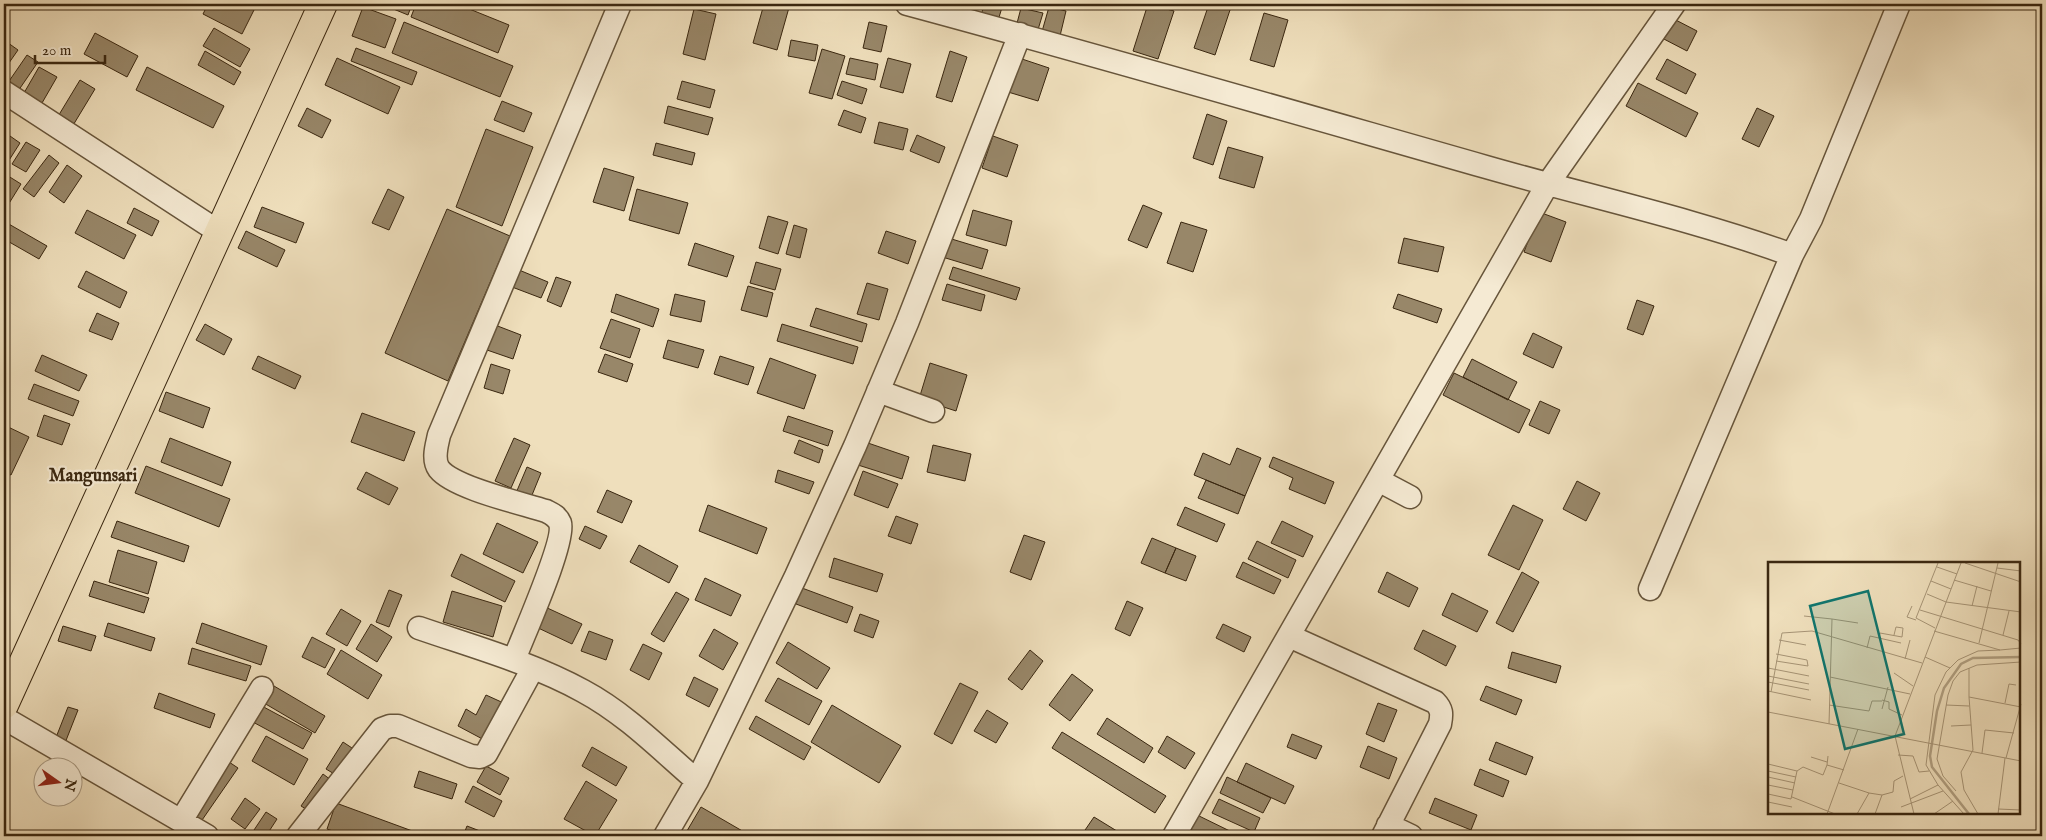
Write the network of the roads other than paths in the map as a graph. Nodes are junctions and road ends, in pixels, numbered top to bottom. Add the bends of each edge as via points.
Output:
1 (324, 4) edge
2 (620, 4) edge
3 (907, 4) edge
4 (1674, 4) edge
5 (1899, 4) edge
6 (1020, 34) junction
7 (4, 92) edge
8 (1547, 185) junction
9 (219, 232) junction
10 (1792, 255) junction
11 (878, 390) junction
12 (934, 411) dead end
13 (1378, 480) junction
14 (1410, 497) dead end
15 (1650, 589) dead end
16 (419, 628) dead end
17 (1289, 636) junction
18 (523, 664) junction
19 (262, 688) dead end
20 (4, 705) edge
21 (4, 718) edge
22 (697, 782) junction
23 (181, 821) junction
24 (1386, 831) edge
25 (207, 836) edge
26 (298, 836) edge
27 (665, 836) edge
28 (1174, 836) edge
29 (1411, 836) edge

1 - 9 main road
2 - 18 street via 443,426 435,456 438,468 455,482 546,512 556,516 560,524 558,546
3 - 6 street
4 - 8 street
5 - 10 street via 1811,219
6 - 8 street
6 - 11 street
7 - 9 street
8 - 10 street via 1751,240
8 - 13 street
9 - 20 main road
10 - 15 street
11 - 12 street
11 - 22 street via 796,576
13 - 14 street
13 - 17 street
16 - 18 street
17 - 24 street via 1436,702 1441,708 1440,724
17 - 28 street
18 - 22 street via 584,692 610,708
18 - 26 street via 486,754 471,756 398,726 382,729
19 - 23 street
21 - 23 street
22 - 27 street
23 - 25 street
24 - 29 street

